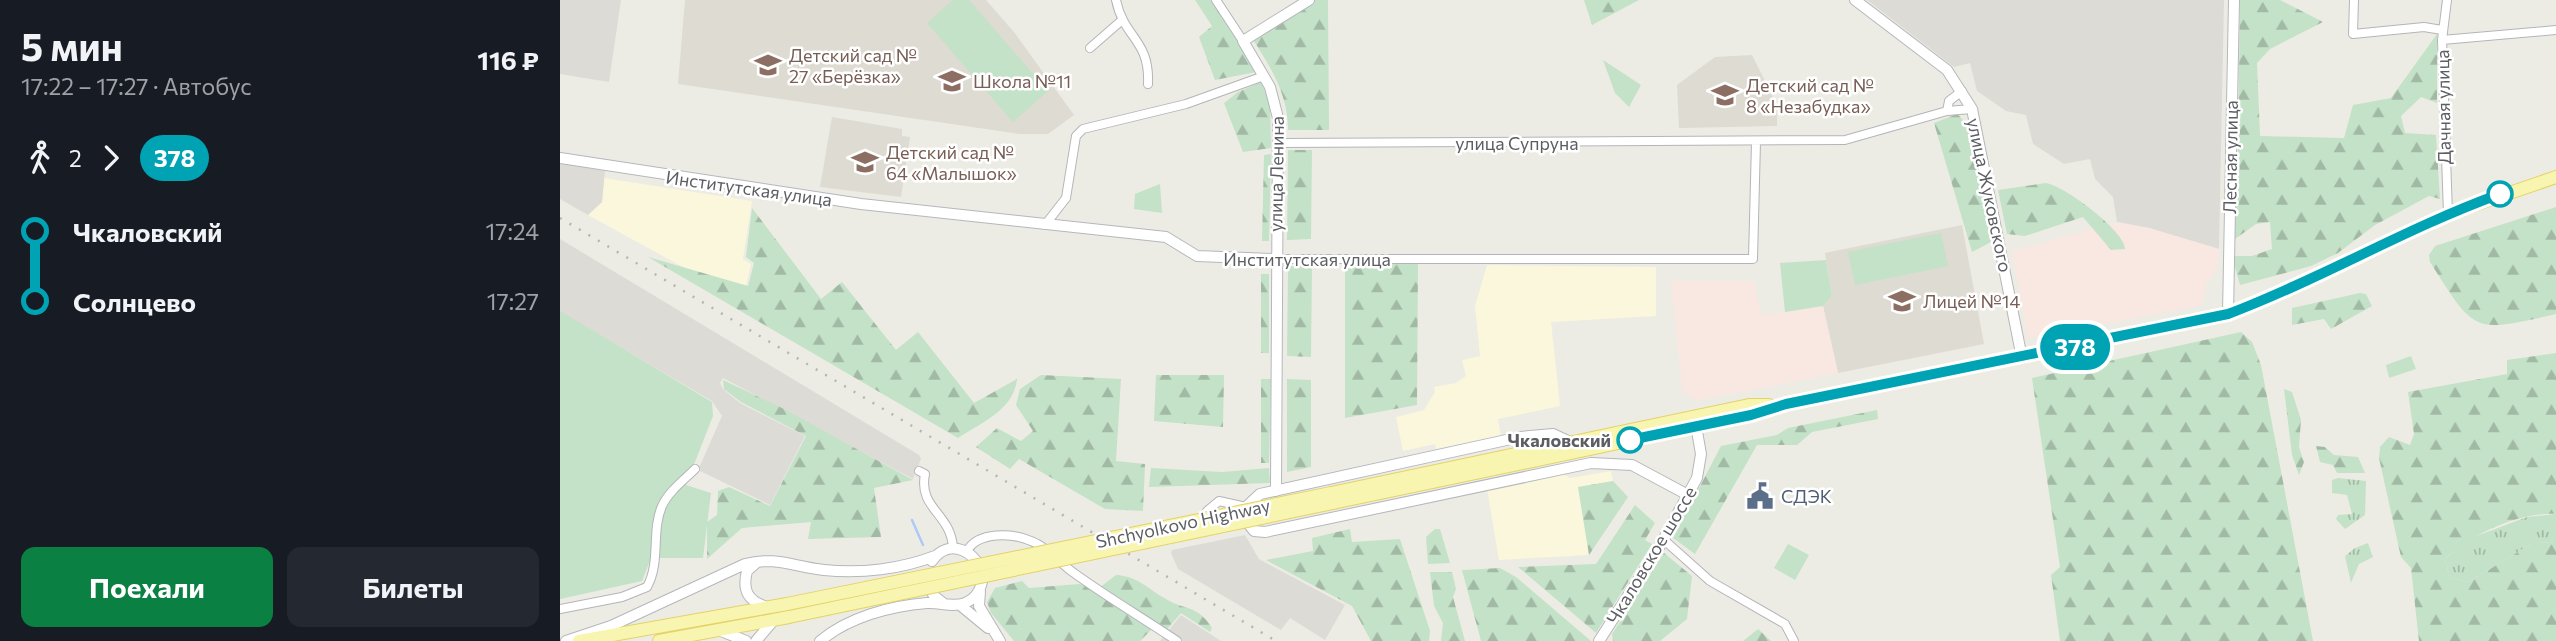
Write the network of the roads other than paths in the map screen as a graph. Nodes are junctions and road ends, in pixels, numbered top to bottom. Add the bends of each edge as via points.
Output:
1 (1116, 0) edge
2 (1216, 0) edge
3 (1309, 0) edge
4 (1855, 0) edge
5 (2234, 0) edge
6 (2354, 0) edge
7 (2447, 0) edge
8 (1121, 21) junction
9 (2556, 30) edge
10 (2442, 35) junction
11 (1243, 41) junction
12 (1090, 48) dead end
13 (1264, 76) junction
14 (1148, 84) dead end
15 (1962, 91) junction
16 (1972, 108) junction
17 (1947, 111) junction
18 (1756, 142) junction
19 (1278, 143) junction
20 (560, 158) edge
21 (2556, 177) edge
22 (2448, 214) junction
23 (1045, 225) junction
24 (1275, 259) junction
25 (2228, 314) junction
26 (2022, 358) junction
27 (1786, 404) junction
28 (1722, 421) junction
29 (1694, 422) junction
30 (1673, 431) junction
31 (1570, 442) junction
32 (1701, 450) junction
33 (695, 469) dead end
34 (919, 471) dead end
35 (1697, 478) junction
36 (1673, 487) junction
37 (1276, 491) junction
38 (1688, 495) junction
39 (1332, 498) junction
40 (1246, 507) junction
41 (1207, 511) dead end
42 (1663, 539) junction
43 (953, 548) junction
44 (967, 551) junction
45 (935, 556) junction
46 (761, 560) junction
47 (908, 566) junction
48 (927, 581) junction
49 (981, 587) junction
50 (943, 603) junction
51 (960, 605) junction
52 (907, 606) junction
53 (769, 608) junction
54 (560, 609) edge
55 (788, 611) junction
56 (773, 621) junction
57 (990, 630) junction
58 (721, 631) junction
59 (566, 641) edge
60 (579, 641) edge
61 (659, 641) edge
62 (746, 641) edge
63 (756, 641) edge
64 (820, 641) edge
65 (1000, 641) edge
66 (1177, 641) edge
67 (1599, 641) edge
68 (1794, 641) edge

1 - 8 street
2 - 11 street, улица Ленина
3 - 11 street
4 - 15 street, улица Жуковского via 1938,62
5 - 25 street, Лесная улица
6 - 10 street via 2353,34 2424,27
7 - 10 street, Дачная улица
8 - 12 street
8 - 14 street via 1143,48 1149,62
9 - 10 street
10 - 22 street, Дачная улица
11 - 13 street, улица Ленина
13 - 19 street, улица Ленина via 1276,104
13 - 23 street via 1186,104 1083,129 1076,136 1066,198
15 - 16 street, улица Жуковского
15 - 17 street via 1949,101
16 - 17 street
16 - 26 street, улица Жуковского
17 - 18 street via 1845,140
18 - 19 street, улица Супруна
18 - 24 street, Институтская улица via 1754,259
19 - 24 street, улица Ленина
20 - 23 street, Институтская улица via 861,204
21 - 22 main road, Shchyolkovo Highway
22 - 25 main road, Shchyolkovo Highway
23 - 24 street, Институтская улица via 1166,237 1197,256 1216,259
24 - 37 street, улица Ленина
25 - 26 main road, Shchyolkovo Highway
26 - 27 main road, Shchyolkovo Highway
27 - 28 main road, Shchyolkovo Highway
27 - 29 main road, Shchyolkovo Highway via 1749,405
28 - 29 main road, Shchyolkovo Highway
28 - 32 street via 1708,430
29 - 30 main road, Shchyolkovo Highway
29 - 31 main road, Shchyolkovo Highway
29 - 32 street, Чкаловское шоссе
30 - 32 street via 1691,435
30 - 39 main road, Shchyolkovo Highway
31 - 37 street via 1553,434 1520,438
31 - 39 main road, Shchyolkovo Highway
32 - 35 street, Чкаловское шоссе
33 - 54 street via 661,509 647,587 622,597
34 - 43 street via 925,474 923,491 928,501 951,530
35 - 36 street
35 - 38 street, Чкаловское шоссе
36 - 38 street
36 - 40 street via 1632,465 1602,462 1265,532 1250,528
36 - 42 street via 1677,496
37 - 40 street via 1254,498
38 - 42 street, Чкаловское шоссе
39 - 55 main road, Shchyolkovo Highway, bridge
40 - 41 street via 1219,501
42 - 67 street, Чкаловское шоссе
42 - 68 street via 1710,581 1785,624
43 - 44 street
43 - 45 street
44 - 49 street via 981,567
44 - 66 street via 974,542 1000,535 1034,542
45 - 47 street
45 - 48 street
46 - 47 street via 847,572
46 - 53 street via 747,571 746,592 751,600
46 - 59 street
47 - 48 street
48 - 50 street
48 - 52 street
49 - 51 street
49 - 57 street via 979,606
50 - 51 street
50 - 52 street
51 - 57 street
52 - 64 street via 846,623
53 - 55 main road, Shchyolkovo Highway
53 - 60 main road, Shchyolkovo Highway
55 - 56 main road, Shchyolkovo Highway
56 - 58 main road, Shchyolkovo Highway
56 - 63 street
57 - 65 street
58 - 61 main road, Shchyolkovo Highway
58 - 62 street

